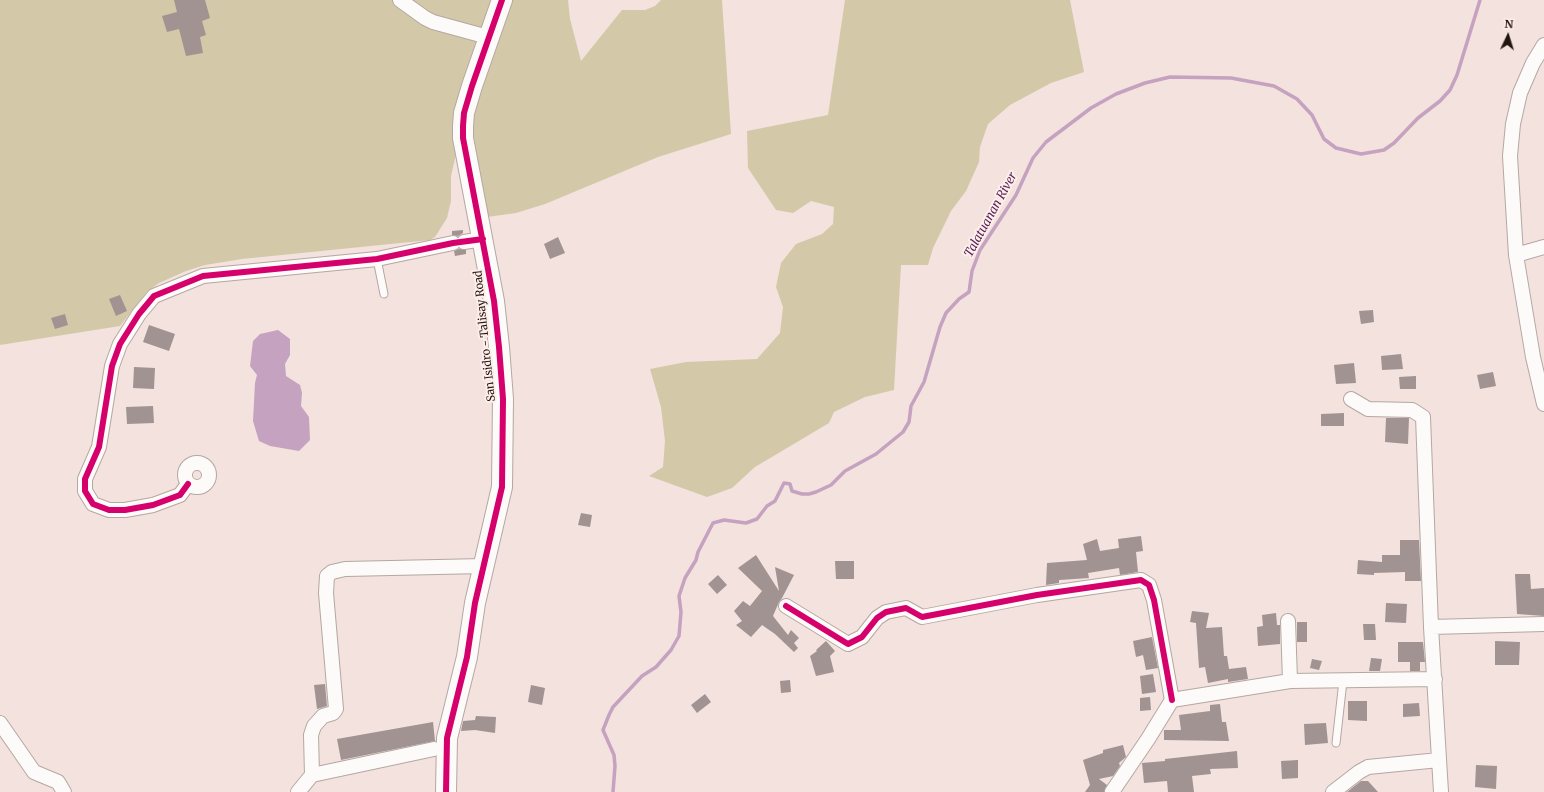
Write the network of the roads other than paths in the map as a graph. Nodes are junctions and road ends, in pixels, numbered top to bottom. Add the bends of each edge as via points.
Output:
1 (400, 0) edge
2 (502, 0) edge
3 (488, 37) junction
4 (1544, 45) edge
5 (467, 241) junction
6 (1544, 247) edge
7 (1516, 255) junction
8 (377, 259) junction
9 (384, 294) dead end
10 (1351, 399) dead end
11 (1544, 404) edge
12 (188, 484) dead end
13 (484, 566) junction
14 (786, 606) dead end
15 (1288, 621) dead end
16 (1544, 624) edge
17 (1431, 627) junction
18 (1435, 679) junction
19 (1343, 680) junction
20 (1290, 681) junction
21 (1172, 700) junction
22 (0, 723) edge
23 (1336, 743) dead end
24 (434, 749) dead end
25 (1439, 760) junction
26 (312, 775) junction
27 (64, 792) edge
28 (298, 792) edge
29 (446, 792) edge
30 (1112, 792) edge
31 (1333, 792) edge
32 (1441, 792) edge

1 - 3 street via 433,22
2 - 3 street, San Isidro - Talisay Road
3 - 5 street, San Isidro - Talisay Road via 464,113
4 - 7 street via 1520,93 1513,124 1510,183
5 - 8 street
5 - 13 street, San Isidro - Talisay Road via 494,301 503,400 502,487
6 - 7 street
7 - 11 street via 1533,357
8 - 9 lane
8 - 12 street via 203,276 154,296 120,344 112,366 99,447 85,479 85,491 93,504 108,510 125,510 153,505 180,495
10 - 17 street via 1368,409 1412,410 1423,417
13 - 26 street via 350,569 336,570 329,574 326,593 336,709 333,713 322,716 314,726 311,735
13 - 29 street, San Isidro - Talisay Road via 475,603 467,657 447,738
14 - 21 street via 848,644 862,637 877,618 886,612 906,608 922,617 1037,595 1141,580 1149,585 1154,600
15 - 20 street
16 - 17 street
17 - 18 street
18 - 19 street
18 - 25 street
19 - 20 street
19 - 23 lane
20 - 21 street
21 - 30 street
22 - 27 street via 34,772 58,782
24 - 26 street
25 - 31 street via 1368,767
25 - 32 street
26 - 28 street

